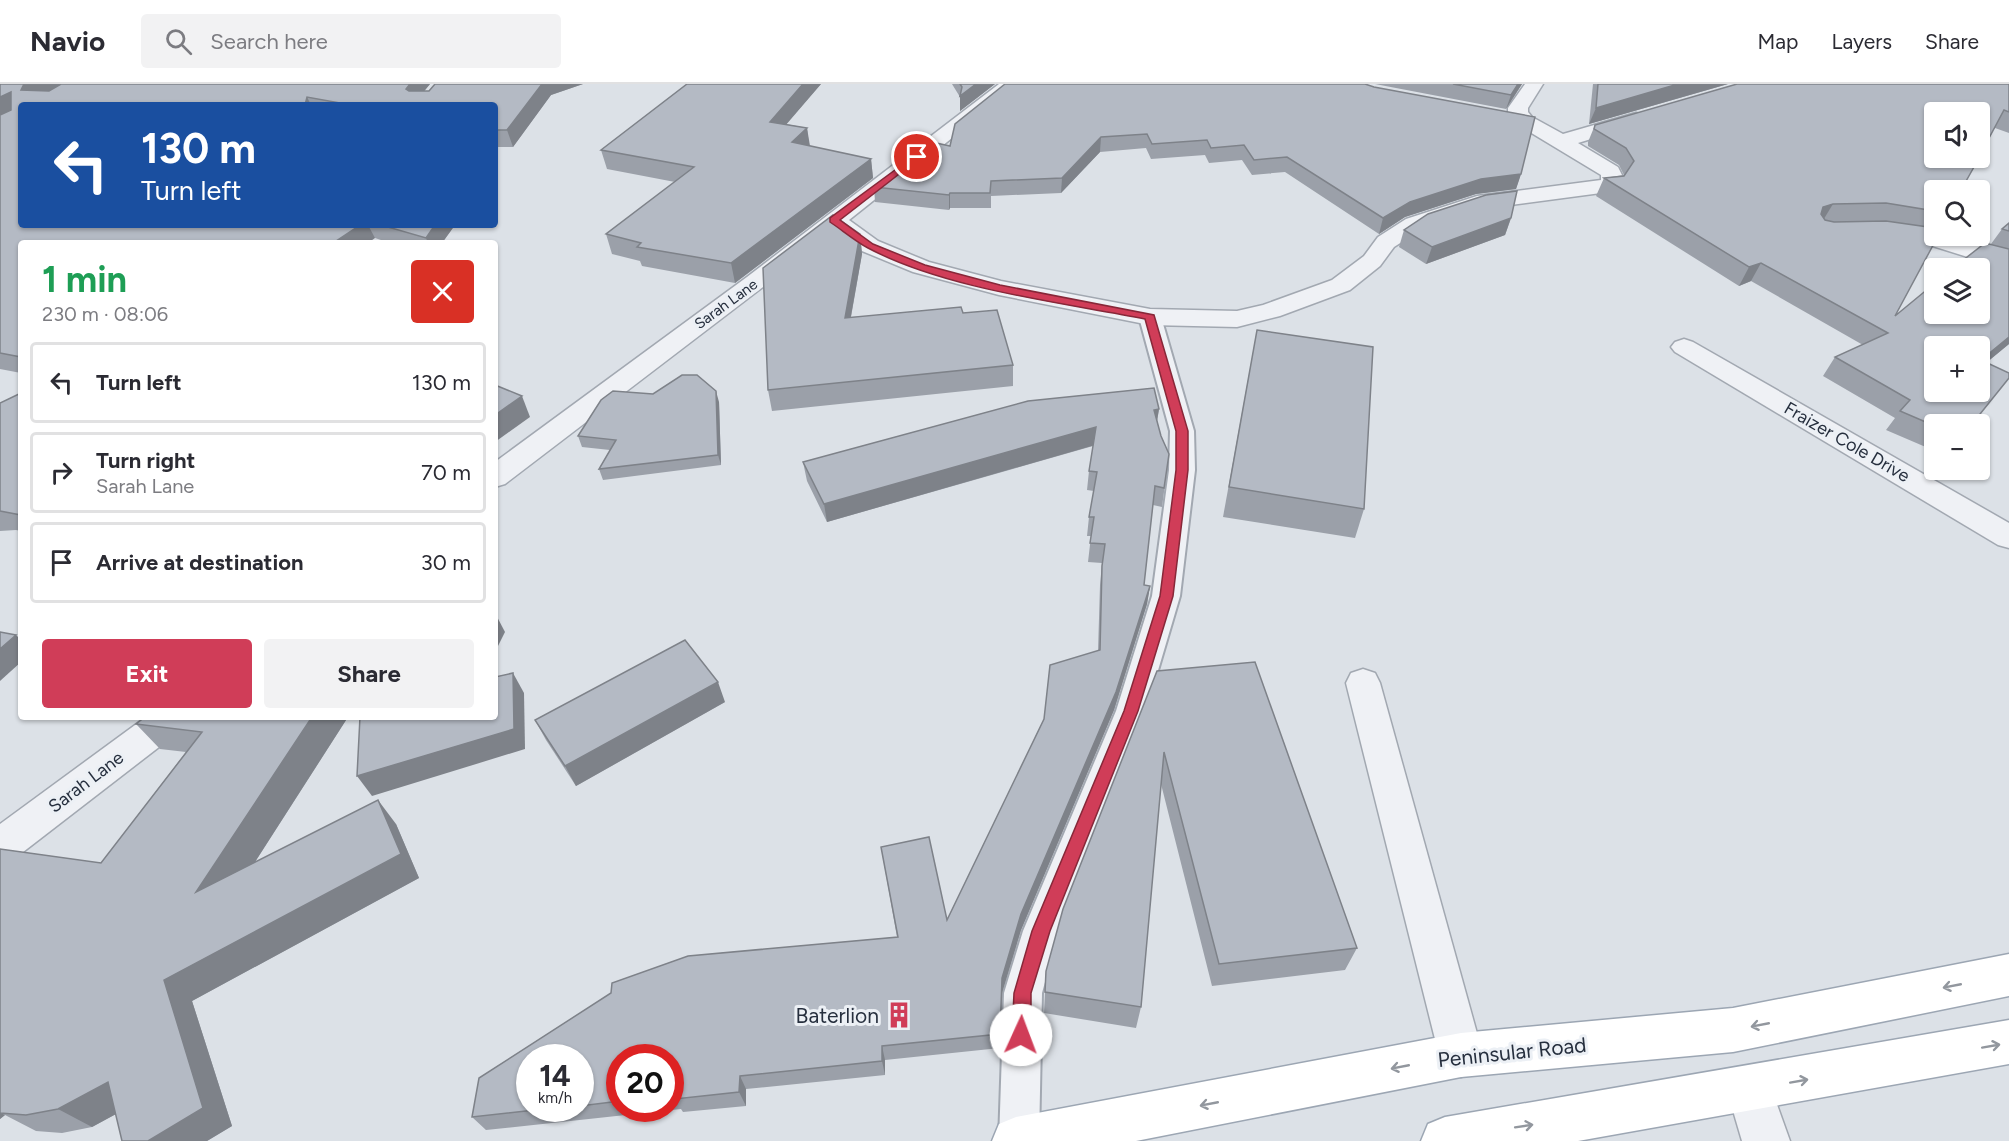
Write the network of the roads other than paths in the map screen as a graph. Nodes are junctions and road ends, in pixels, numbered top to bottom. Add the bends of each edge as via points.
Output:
1 (1011, 84) edge
2 (1534, 84) edge
3 (1653, 114) edge
4 (1502, 117) edge
5 (1525, 121) junction
6 (1561, 141) junction
7 (834, 220) junction
8 (1875, 230) edge
9 (2009, 263) edge
10 (1150, 317) junction
11 (1684, 347) dead end
12 (498, 475) edge
13 (2009, 537) edge
14 (1363, 683) dead end
15 (167, 720) edge
16 (0, 847) edge
17 (2009, 975) edge
18 (2009, 1042) edge
19 (1461, 1055) junction
20 (1750, 1089) junction
21 (1017, 1141) edge
22 (1445, 1141) edge
23 (1767, 1141) edge

1 - 7 street, Sarah Lane
2 - 5 street via 1518,108
3 - 6 street
4 - 5 street
5 - 6 street
6 - 10 street via 1610,172 1613,179 1608,186 1478,203 1414,224 1386,242 1372,261 1341,285 1270,311 1237,319
7 - 10 street via 870,246 921,267 1009,290
7 - 12 street, Sarah Lane
8 - 9 street via 1926,237
10 - 21 lane via 1182,431 1182,470 1166,596 1131,711 1041,931 1023,993
11 - 13 street, Fraizer Cole Drive
14 - 19 street
15 - 16 street, Sarah Lane
17 -> 19 main road, Peninsular Road via 1733,1030
20 -> 18 main road
19 -> 21 main road, Peninsular Road
22 -> 20 main road
20 - 23 street

